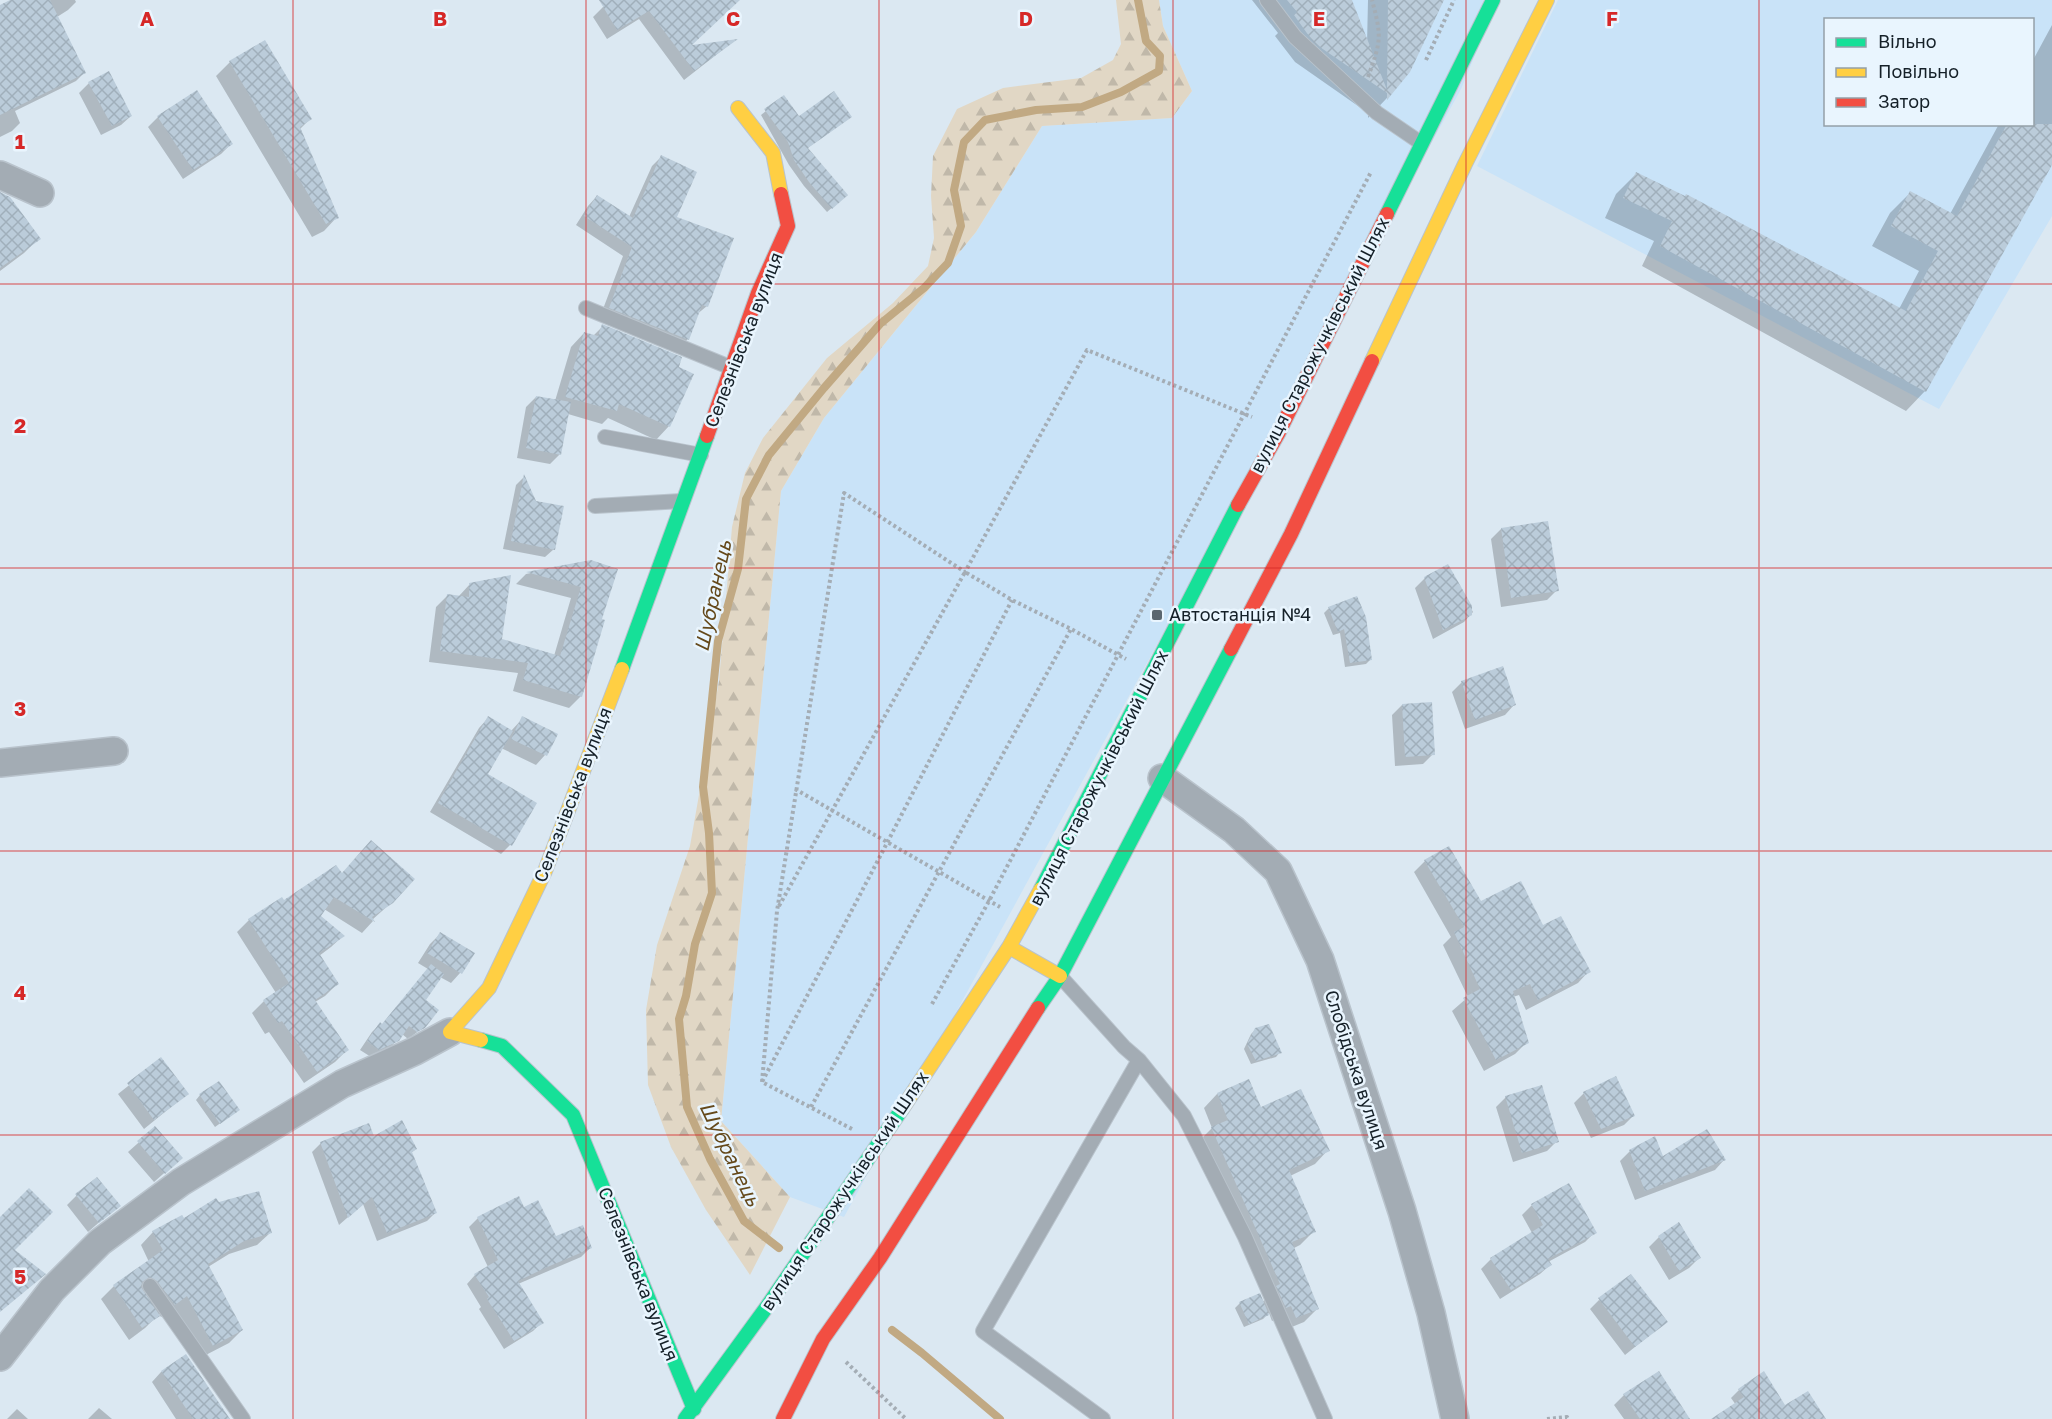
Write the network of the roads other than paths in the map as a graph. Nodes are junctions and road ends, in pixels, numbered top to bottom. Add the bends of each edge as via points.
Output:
1 (1267, 0) edge
2 (1493, 0) edge
3 (1547, 0) edge
4 (738, 108) dead end
5 (1421, 143) junction
6 (0, 175) edge
7 (40, 193) dead end
8 (586, 308) dead end
9 (732, 368) junction
10 (605, 437) dead end
11 (701, 455) junction
12 (684, 501) junction
13 (595, 506) dead end
14 (114, 751) dead end
15 (0, 763) edge
16 (1162, 778) junction
17 (1009, 947) junction
18 (1060, 976) junction
19 (450, 1032) junction
20 (1139, 1060) junction
21 (150, 1286) dead end
22 (0, 1357) edge
23 (689, 1414) edge
24 (243, 1419) edge
25 (706, 1419) edge
26 (783, 1419) edge
27 (1103, 1419) edge
28 (1325, 1419) edge
29 (1455, 1419) edge

1 - 5 lane via 1295,37 1377,113
2 - 5 main road, вулиця Старожучківський Шлях
3 - 16 main road via 1465,164 1291,534
4 - 9 main road, Селезнівська вулиця via 773,153 788,226 758,293
5 - 17 main road, вулиця Старожучківський Шлях via 1279,432
6 - 7 street
8 - 9 lane
9 - 11 main road, Селезнівська вулиця
10 - 11 lane
11 - 12 main road, Селезнівська вулиця
12 - 13 lane
12 - 19 main road, Селезнівська вулиця via 545,871 489,988
14 - 15 street
16 - 18 main road
16 - 29 street, Слобідська вулиця via 1234,830 1278,871 1320,960 1402,1211
17 - 18 main road
17 - 23 main road, вулиця Старожучківський Шлях via 766,1308
18 - 20 lane
18 - 26 main road via 880,1258 823,1339
19 - 22 street via 342,1084 181,1182 100,1242 52,1290
19 - 23 main road, Селезнівська вулиця via 502,1046 573,1115
20 - 27 lane via 983,1331
20 - 28 lane via 1184,1116 1245,1237
21 - 24 lane
23 - 25 main road

